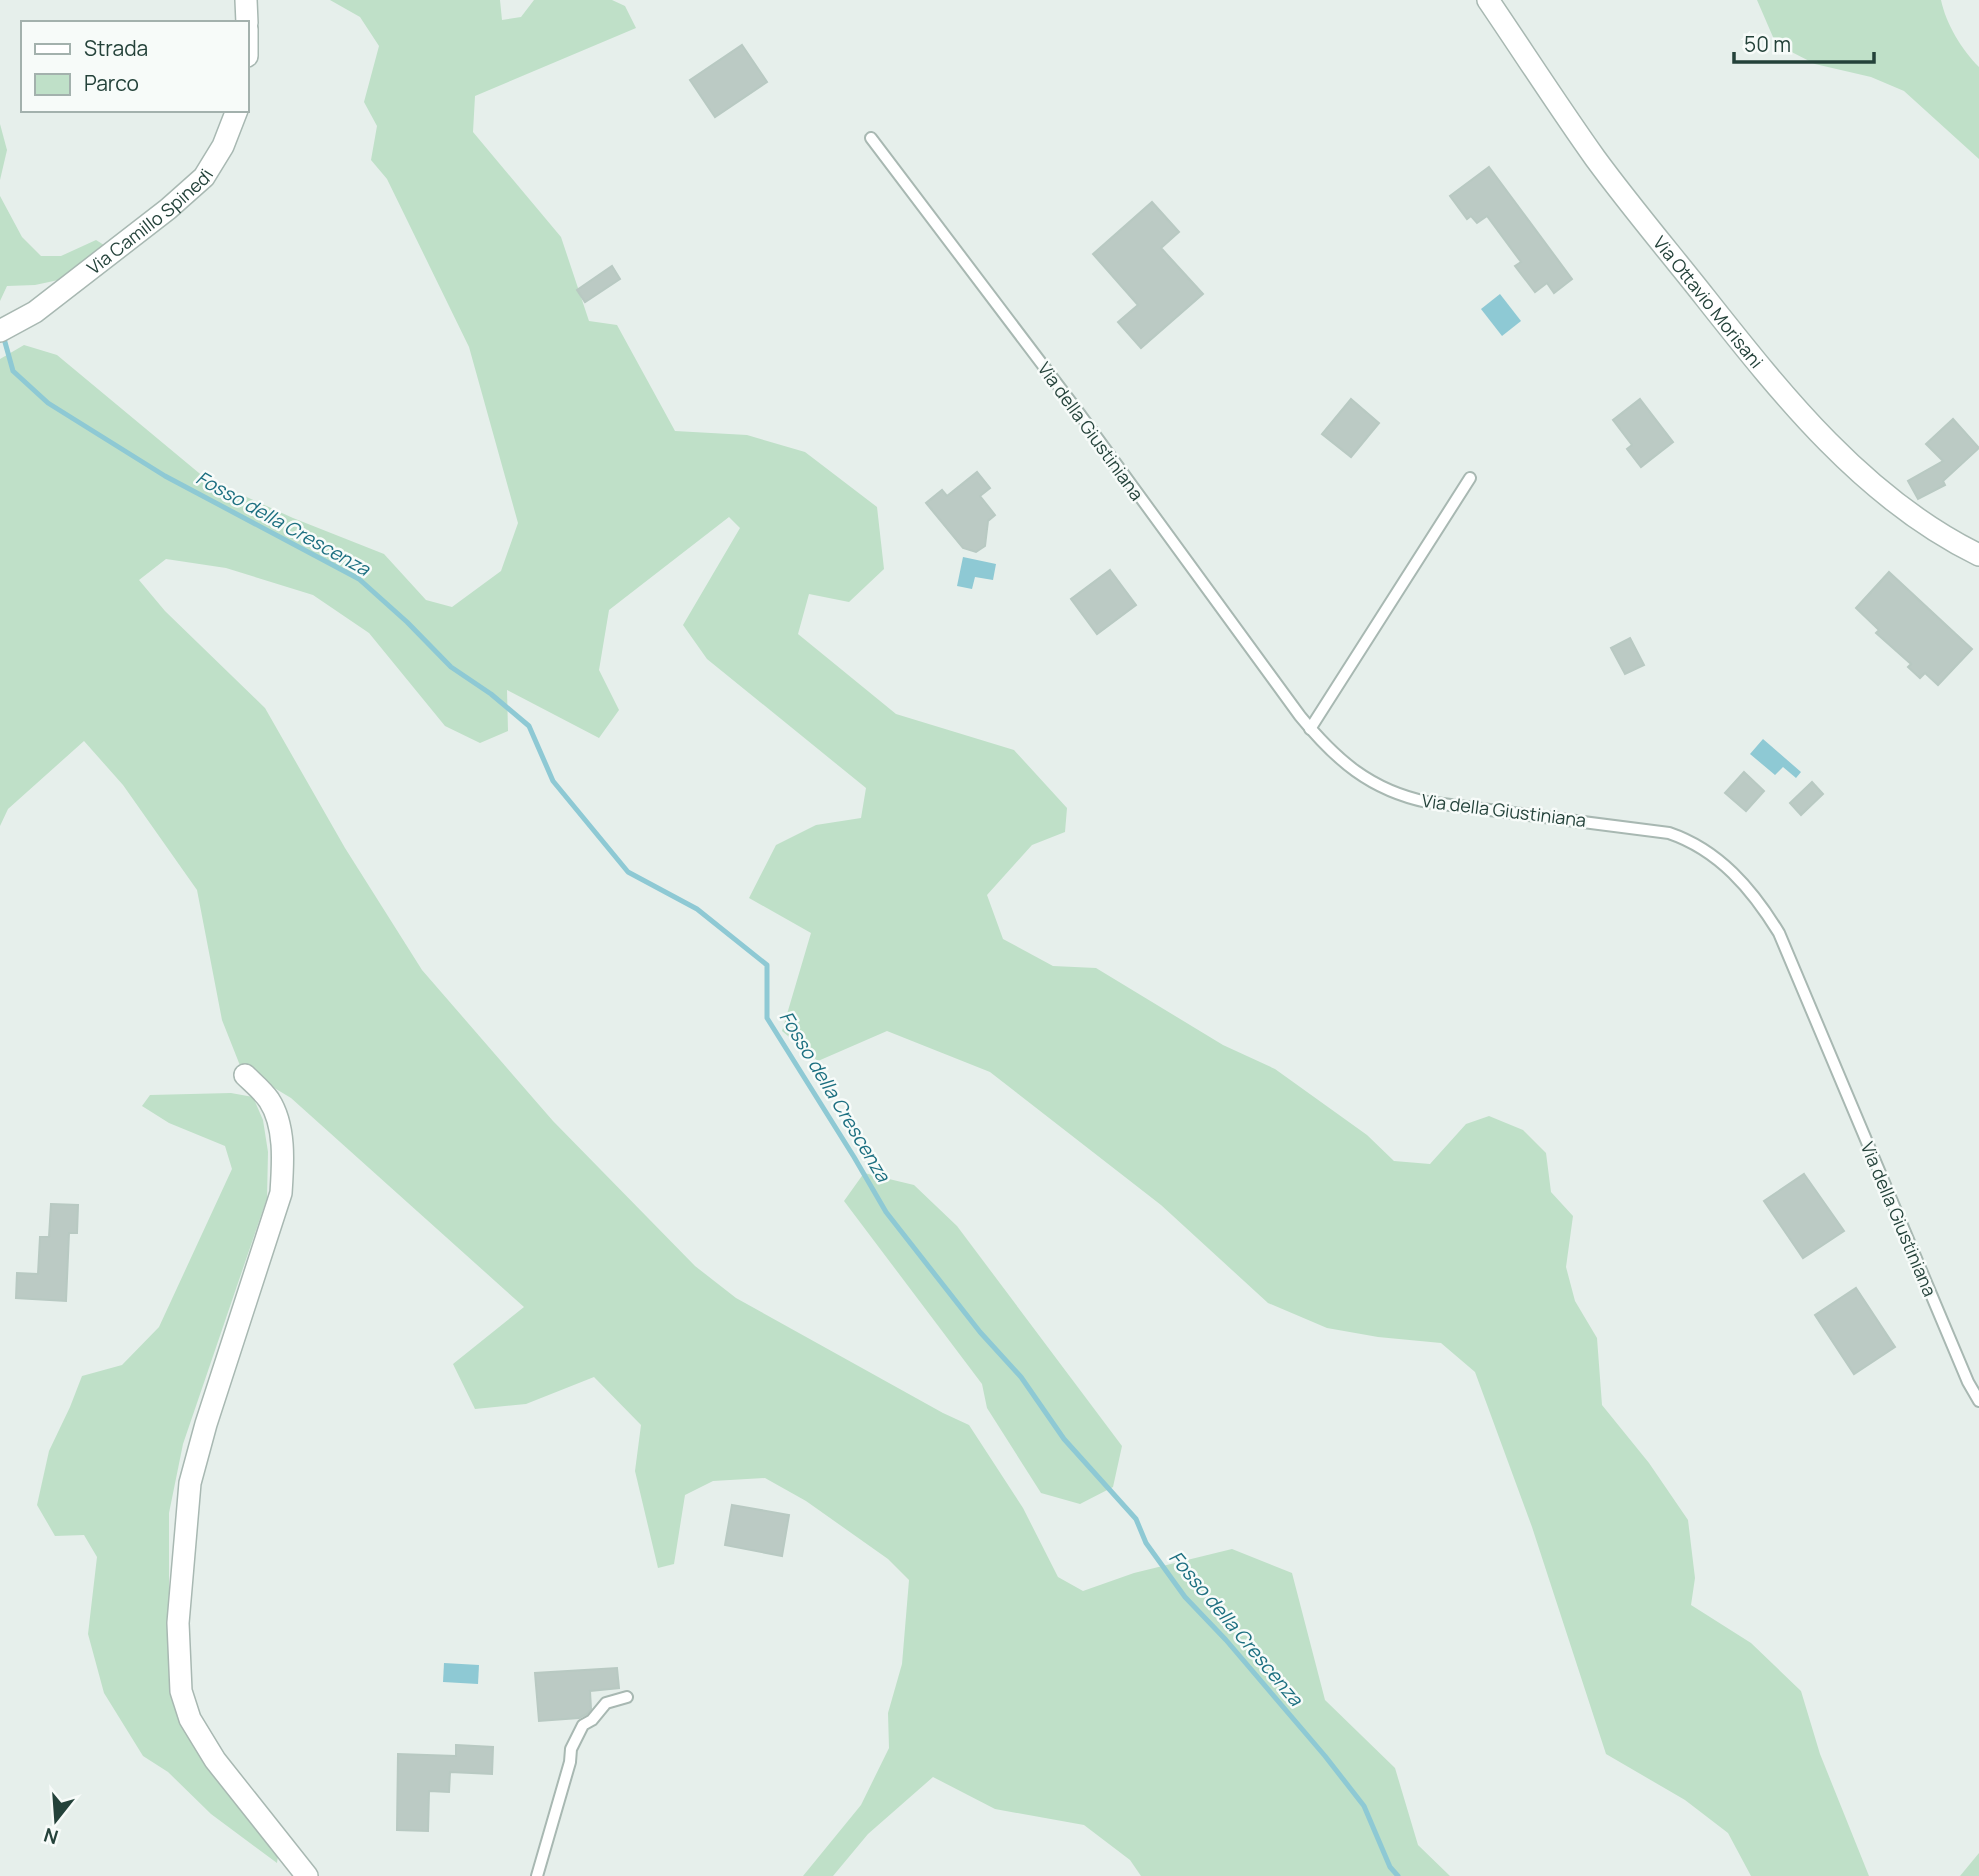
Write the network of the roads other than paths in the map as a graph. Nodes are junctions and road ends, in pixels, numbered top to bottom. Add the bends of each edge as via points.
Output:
1 (246, 0) edge
2 (1488, 0) edge
3 (247, 21) edge
4 (236, 112) edge
5 (871, 138) dead end
6 (0, 331) edge
7 (1470, 478) dead end
8 (1979, 555) edge
9 (1310, 729) junction
10 (245, 1075) dead end
11 (1979, 1401) edge
12 (627, 1696) dead end
13 (307, 1876) edge
14 (537, 1876) edge

1 - 3 street
2 - 8 street, Via Ottavio Morisani via 1596,159 1759,366 1875,486 1930,527
4 - 6 street, Via Camillo Spinedi via 204,177 35,312
5 - 9 lane, Via della Giustiniana
7 - 9 lane
9 - 11 lane, Via della Giustiniana via 1361,776 1404,797 1654,829 1684,838 1728,867 1779,933
10 - 13 street via 270,1101 280,1132 281,1194 190,1483 178,1614 181,1691 190,1719 215,1760
12 - 14 lane via 606,1703 583,1725 571,1749

